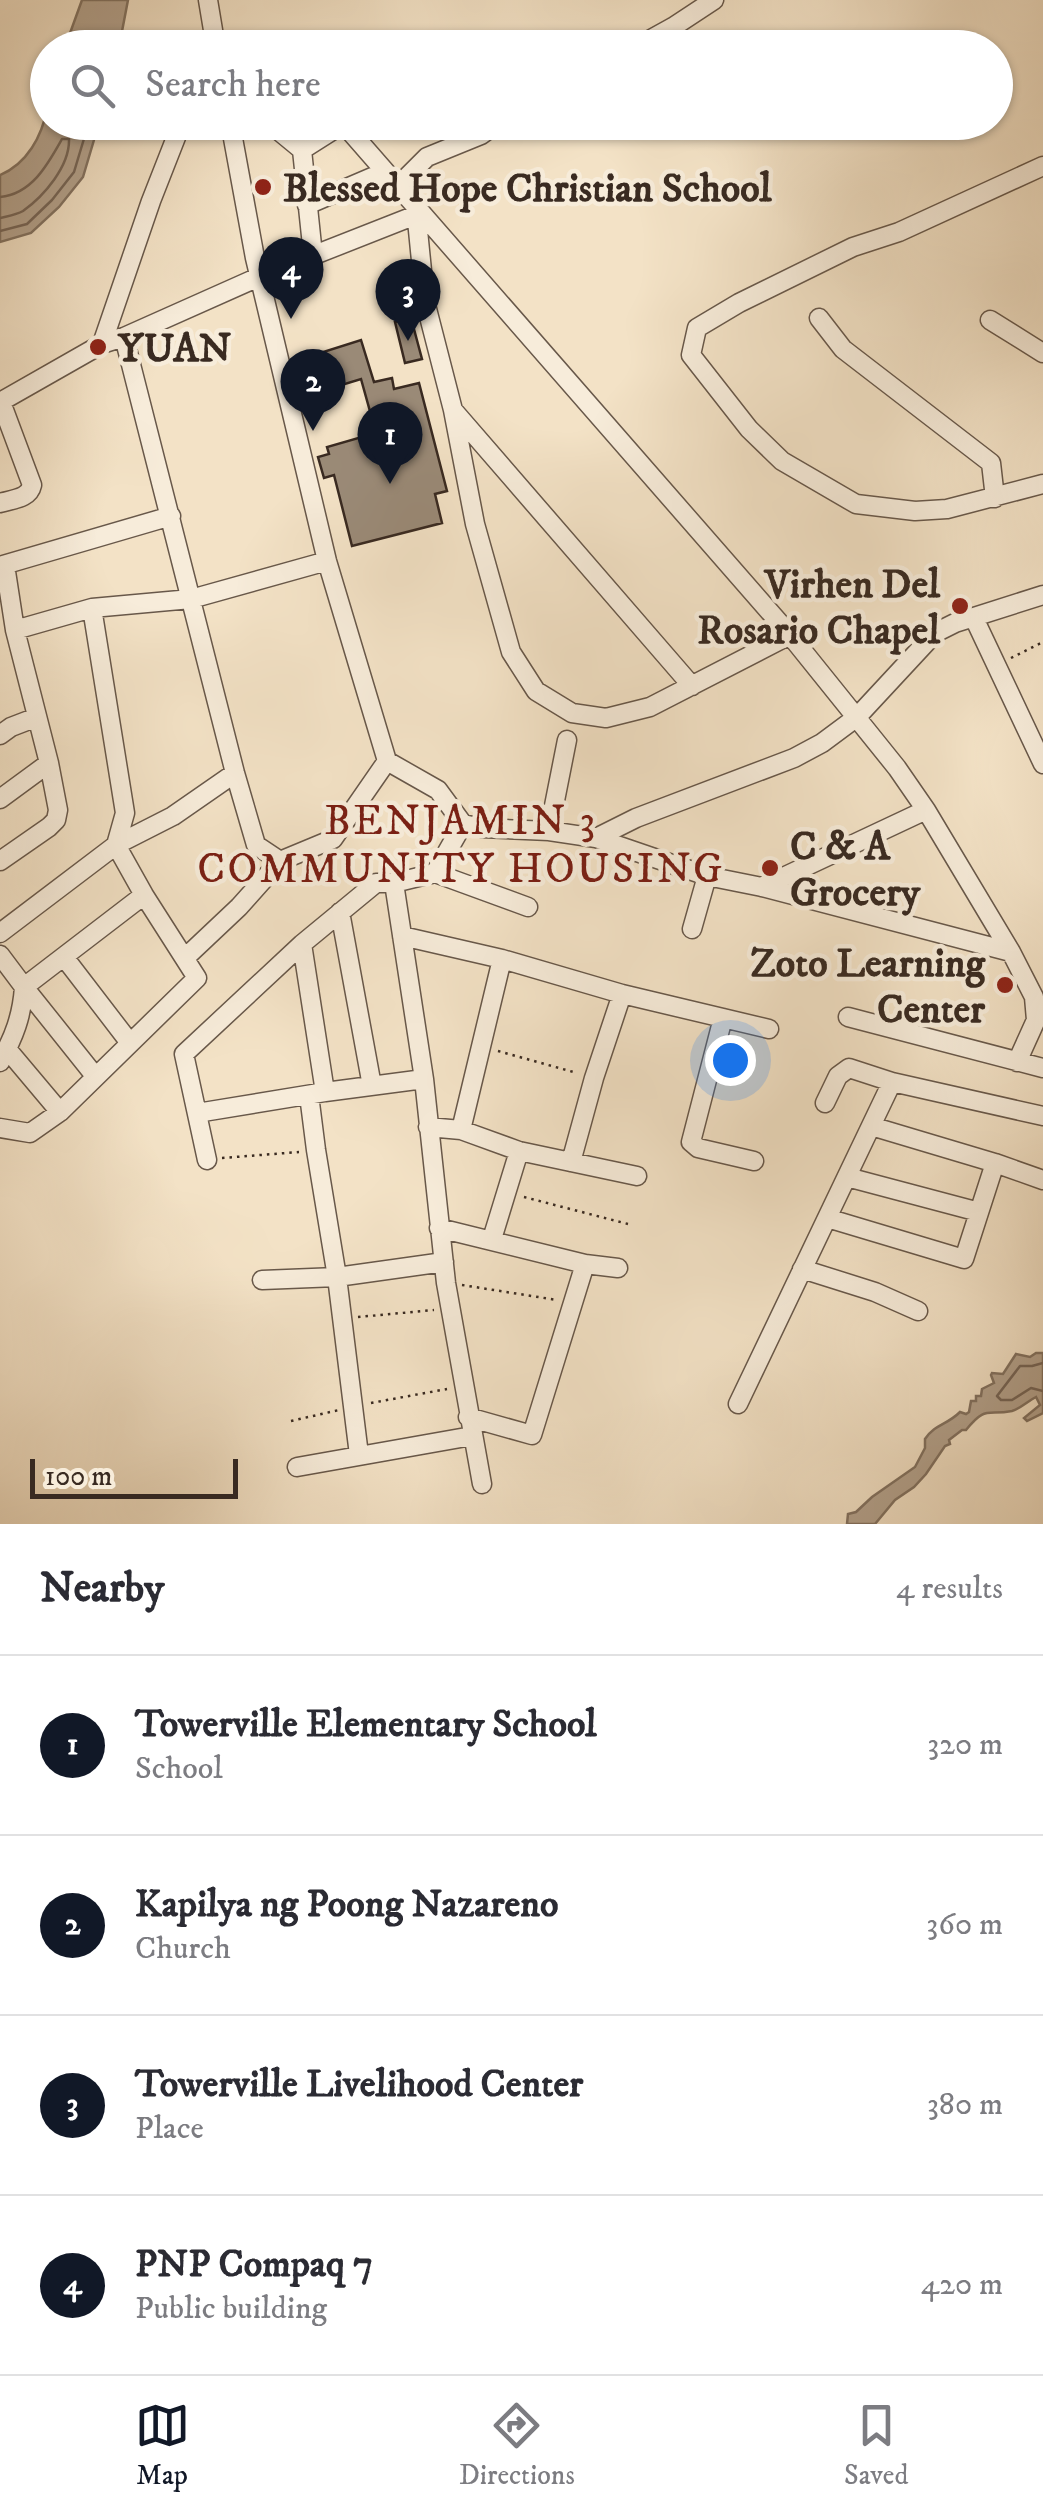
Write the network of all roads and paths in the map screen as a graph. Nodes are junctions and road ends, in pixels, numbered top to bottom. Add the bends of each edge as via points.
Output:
1 (208, 0) edge
2 (714, 0) edge
3 (215, 30) edge
4 (674, 30) edge
5 (175, 140) edge
6 (234, 140) edge
7 (290, 140) edge
8 (317, 140) edge
9 (357, 140) edge
10 (468, 140) edge
11 (302, 150) junction
12 (1043, 166) edge
13 (384, 172) junction
14 (396, 187) junction
15 (307, 205) junction
16 (416, 212) junction
17 (312, 256) junction
18 (260, 276) junction
19 (819, 318) dead end
20 (990, 320) dead end
21 (124, 337) junction
22 (102, 344) junction
23 (1043, 354) edge
24 (1, 402) edge
25 (453, 410) junction
26 (8, 445) edge
27 (1043, 484) edge
28 (995, 498) junction
29 (0, 503) edge
30 (171, 516) junction
31 (327, 561) junction
32 (2, 566) edge
33 (1043, 596) edge
34 (190, 599) junction
35 (92, 608) junction
36 (974, 618) junction
37 (15, 630) junction
38 (790, 635) junction
39 (1043, 642) edge
40 (996, 666) junction
41 (692, 686) junction
42 (38, 717) junction
43 (857, 717) junction
44 (4, 725) edge
45 (568, 740) dead end
46 (387, 760) junction
47 (49, 763) junction
48 (1043, 764) edge
49 (235, 772) junction
50 (0, 799) edge
51 (926, 810) junction
52 (462, 824) junction
53 (549, 830) junction
54 (596, 838) junction
55 (116, 845) junction
56 (280, 860) junction
57 (0, 861) edge
58 (436, 873) junction
59 (706, 876) junction
60 (394, 883) junction
61 (762, 888) junction
62 (144, 895) junction
63 (528, 906) dead end
64 (340, 912) junction
65 (692, 929) dead end
66 (0, 933) edge
67 (402, 936) junction
68 (302, 944) junction
69 (1011, 952) junction
70 (0, 954) edge
71 (64, 957) junction
72 (186, 957) junction
73 (502, 959) junction
74 (24, 987) junction
75 (622, 994) junction
76 (848, 1017) dead end
77 (723, 1018) junction
78 (769, 1029) dead end
79 (130, 1042) junction
80 (482, 1046) junction
81 (4, 1056) edge
82 (1017, 1062) junction
83 (1043, 1068) edge
84 (94, 1076) junction
85 (594, 1078) junction
86 (424, 1079) junction
87 (892, 1082) junction
88 (372, 1086) junction
89 (317, 1093) junction
90 (825, 1104) dead end
91 (60, 1112) junction
92 (198, 1112) junction
93 (1043, 1116) edge
94 (871, 1126) junction
95 (0, 1128) edge
96 (428, 1128) junction
97 (461, 1130) junction
98 (316, 1150) junction
99 (519, 1151) junction
100 (208, 1160) joint
101 (571, 1162) junction
102 (754, 1162) dead end
103 (995, 1163) junction
104 (637, 1176) dead end
105 (847, 1177) junction
106 (1043, 1180) edge
107 (508, 1193) junction
108 (979, 1212) junction
109 (827, 1218) junction
110 (628, 1224) dead end
111 (439, 1228) junction
112 (492, 1240) junction
113 (444, 1262) junction
114 (585, 1264) junction
115 (618, 1268) dead end
116 (802, 1270) junction
117 (337, 1278) junction
118 (262, 1280) dead end
119 (446, 1283) junction
120 (574, 1303) junction
121 (450, 1308) junction
122 (918, 1311) dead end
123 (341, 1319) junction
124 (463, 1386) junction
125 (738, 1404) dead end
126 (353, 1406) junction
127 (468, 1416) junction
128 (292, 1421) dead end
129 (472, 1436) junction
130 (358, 1454) junction
131 (297, 1466) dead end
132 (482, 1484) dead end

1 - 3 street
2 - 4 street
5 - 22 street
6 - 18 street
7 - 11 street
8 - 11 street
9 - 13 street
10 - 14 street via 427,158
11 - 15 street
12 - 28 street via 739,303 697,328 692,355 782,460 856,504 915,511
13 - 14 street
13 - 15 street
14 - 16 street
15 - 17 street
16 - 17 street
16 - 25 street via 425,301
16 - 38 street
17 - 18 street
18 - 21 street
18 - 31 street
19 - 28 street via 843,349 991,463
20 - 23 street
21 - 22 street
21 - 30 street
22 - 24 street
24 - 26 street
25 - 41 street
25 - 41 street via 475,524 511,652 536,690 572,713 606,718 650,707
26 - 29 street via 32,485 25,496
27 - 28 street
30 - 32 street
30 - 34 street
31 - 34 street
31 - 46 street
32 - 37 street
33 - 36 street
34 - 35 street
34 - 49 street
35 - 37 street
35 - 55 street via 125,813
36 - 40 street
36 - 43 street via 935,633
37 - 42 street
38 - 41 street
38 - 43 street
39 - 40 path
40 - 48 street
42 - 44 street
42 - 47 street
43 - 51 street
43 - 54 street via 794,758
45 - 53 street
46 - 52 street via 438,790
46 - 56 street via 333,839
47 - 50 street
47 - 57 street via 56,820
49 - 55 street via 174,816
49 - 56 street via 256,844
51 - 61 street
51 - 69 street
52 - 53 street
52 - 58 street
53 - 54 street
54 - 59 street
55 - 62 street
55 - 66 street
56 - 72 street
58 - 60 street
58 - 63 street
59 - 61 street
59 - 65 street
60 - 64 street via 376,883
60 - 67 street
61 - 69 street
62 - 71 street
62 - 72 street
64 - 68 street
64 - 88 street
67 - 73 street
67 - 86 street
68 - 89 street
68 - 92 street via 184,1054
69 - 82 street via 1034,997 1036,1020
70 - 74 street
71 - 74 street
71 - 79 street
72 - 79 street via 198,978
73 - 75 street
73 - 80 street
74 - 81 street via 23,1010
74 - 84 street
75 - 77 street
75 - 85 street
76 - 82 street
77 - 78 street
77 - 102 street via 692,1142
79 - 84 street
80 - 85 path
80 - 97 street
81 - 91 street
82 - 83 street
84 - 91 street
85 - 101 street
86 - 88 street
86 - 96 street
87 - 90 street via 850,1068 838,1076
87 - 93 street
87 - 94 street
88 - 89 street
89 - 92 street
89 - 98 street
91 - 95 street via 30,1132
92 - 100 street
94 - 103 street
94 - 105 street
96 - 97 street
96 - 111 street
97 - 99 street
98 - 100 path
98 - 117 street
99 - 101 street
99 - 107 street
101 - 104 street
103 - 106 street
103 - 108 street
105 - 108 street
105 - 109 street
107 - 110 path
107 - 112 street
108 - 109 street via 964,1259
109 - 116 street
111 - 112 street
111 - 113 street
112 - 114 street
113 - 117 street
113 - 119 street
114 - 115 street
114 - 120 street
116 - 122 street
116 - 125 street
117 - 118 street
117 - 123 street
119 - 120 path
119 - 121 street
120 - 127 street via 532,1435
121 - 123 path
121 - 124 street
123 - 126 street
124 - 126 path
124 - 127 street
126 - 128 path
126 - 130 street
127 - 129 street
129 - 130 street
129 - 132 street
130 - 131 street

